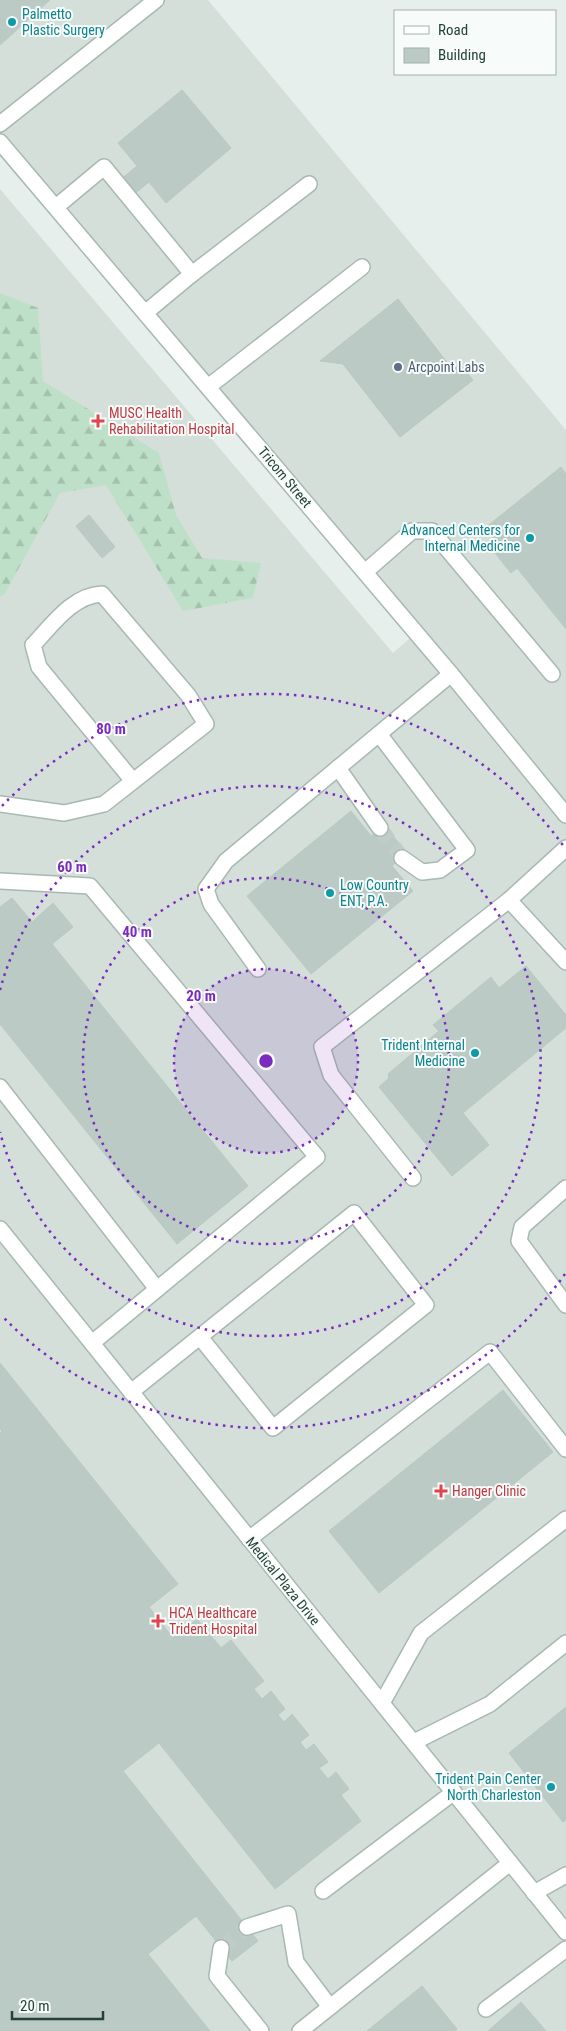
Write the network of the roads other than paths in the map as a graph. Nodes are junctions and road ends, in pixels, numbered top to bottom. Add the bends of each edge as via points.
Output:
1 (156, 0) edge
2 (0, 124) edge
3 (0, 142) edge
4 (309, 184) dead end
5 (56, 207) junction
6 (362, 267) dead end
7 (192, 274) junction
8 (145, 313) junction
9 (208, 387) junction
10 (365, 572) junction
11 (451, 674) junction
12 (552, 674) dead end
13 (379, 734) junction
14 (338, 768) junction
15 (133, 780) junction
16 (0, 804) edge
17 (566, 816) edge
18 (380, 828) tunnel mouth
19 (566, 848) edge
20 (402, 858) tunnel mouth
21 (0, 880) edge
22 (509, 900) junction
23 (566, 962) edge
24 (258, 969) dead end
25 (0, 1087) edge
26 (413, 1178) dead end
27 (566, 1188) edge
28 (0, 1229) edge
29 (157, 1289) junction
30 (566, 1305) edge
31 (200, 1337) junction
32 (92, 1343) junction
33 (131, 1392) junction
34 (566, 1449) edge
35 (566, 1519) edge
36 (249, 1539) junction
37 (566, 1643) edge
38 (382, 1702) junction
39 (414, 1742) junction
40 (454, 1792) junction
41 (510, 1862) junction
42 (566, 1875) edge
43 (323, 1891) dead end
44 (534, 1893) junction
45 (247, 1927) tunnel mouth
46 (566, 1932) edge
47 (221, 1948) tunnel mouth
48 (566, 1949) edge
49 (330, 2007) junction
50 (486, 2009) dead end
51 (261, 2031) edge
52 (300, 2031) edge

1 - 2 street
3 - 5 street, Tricom Street
4 - 7 street
5 - 7 street via 104,167
5 - 8 street, Tricom Street
6 - 9 street
7 - 8 street
8 - 9 street, Tricom Street
9 - 10 street, Tricom Street
10 - 11 street, Tricom Street
10 - 12 street via 412,531 432,531
11 - 13 street
11 - 17 street, Tricom Street
13 - 14 street
13 - 20 street via 467,850 440,870 422,872
14 - 18 street
14 - 24 street via 226,861 206,889 211,904
15 - 15 street via 39,667 33,645 80,599 92,594 102,594 188,695 206,724
15 - 16 street via 104,804 64,813
19 - 22 street
21 - 29 street via 90,886 317,1157
22 - 23 street
22 - 26 street via 322,1047 331,1075
25 - 29 street
27 - 30 street via 522,1227 519,1241
28 - 32 street, Medical Plaza Drive
29 - 32 street
31 - 31 street via 354,1213 426,1305 273,1428
31 - 33 street
32 - 33 street, Medical Plaza Drive
33 - 36 street, Medical Plaza Drive
34 - 36 street via 490,1352
35 - 38 street via 421,1633
36 - 38 street, Medical Plaza Drive
37 - 39 street via 490,1704
38 - 39 street, Medical Plaza Drive
39 - 40 street, Medical Plaza Drive
40 - 41 street, Medical Plaza Drive
40 - 43 street
41 - 44 street, Medical Plaza Drive
41 - 49 street
42 - 44 street
44 - 46 street, Medical Plaza Drive
45 - 49 street via 288,1914 296,1962
47 - 51 street via 217,1976
48 - 50 street
49 - 52 street

